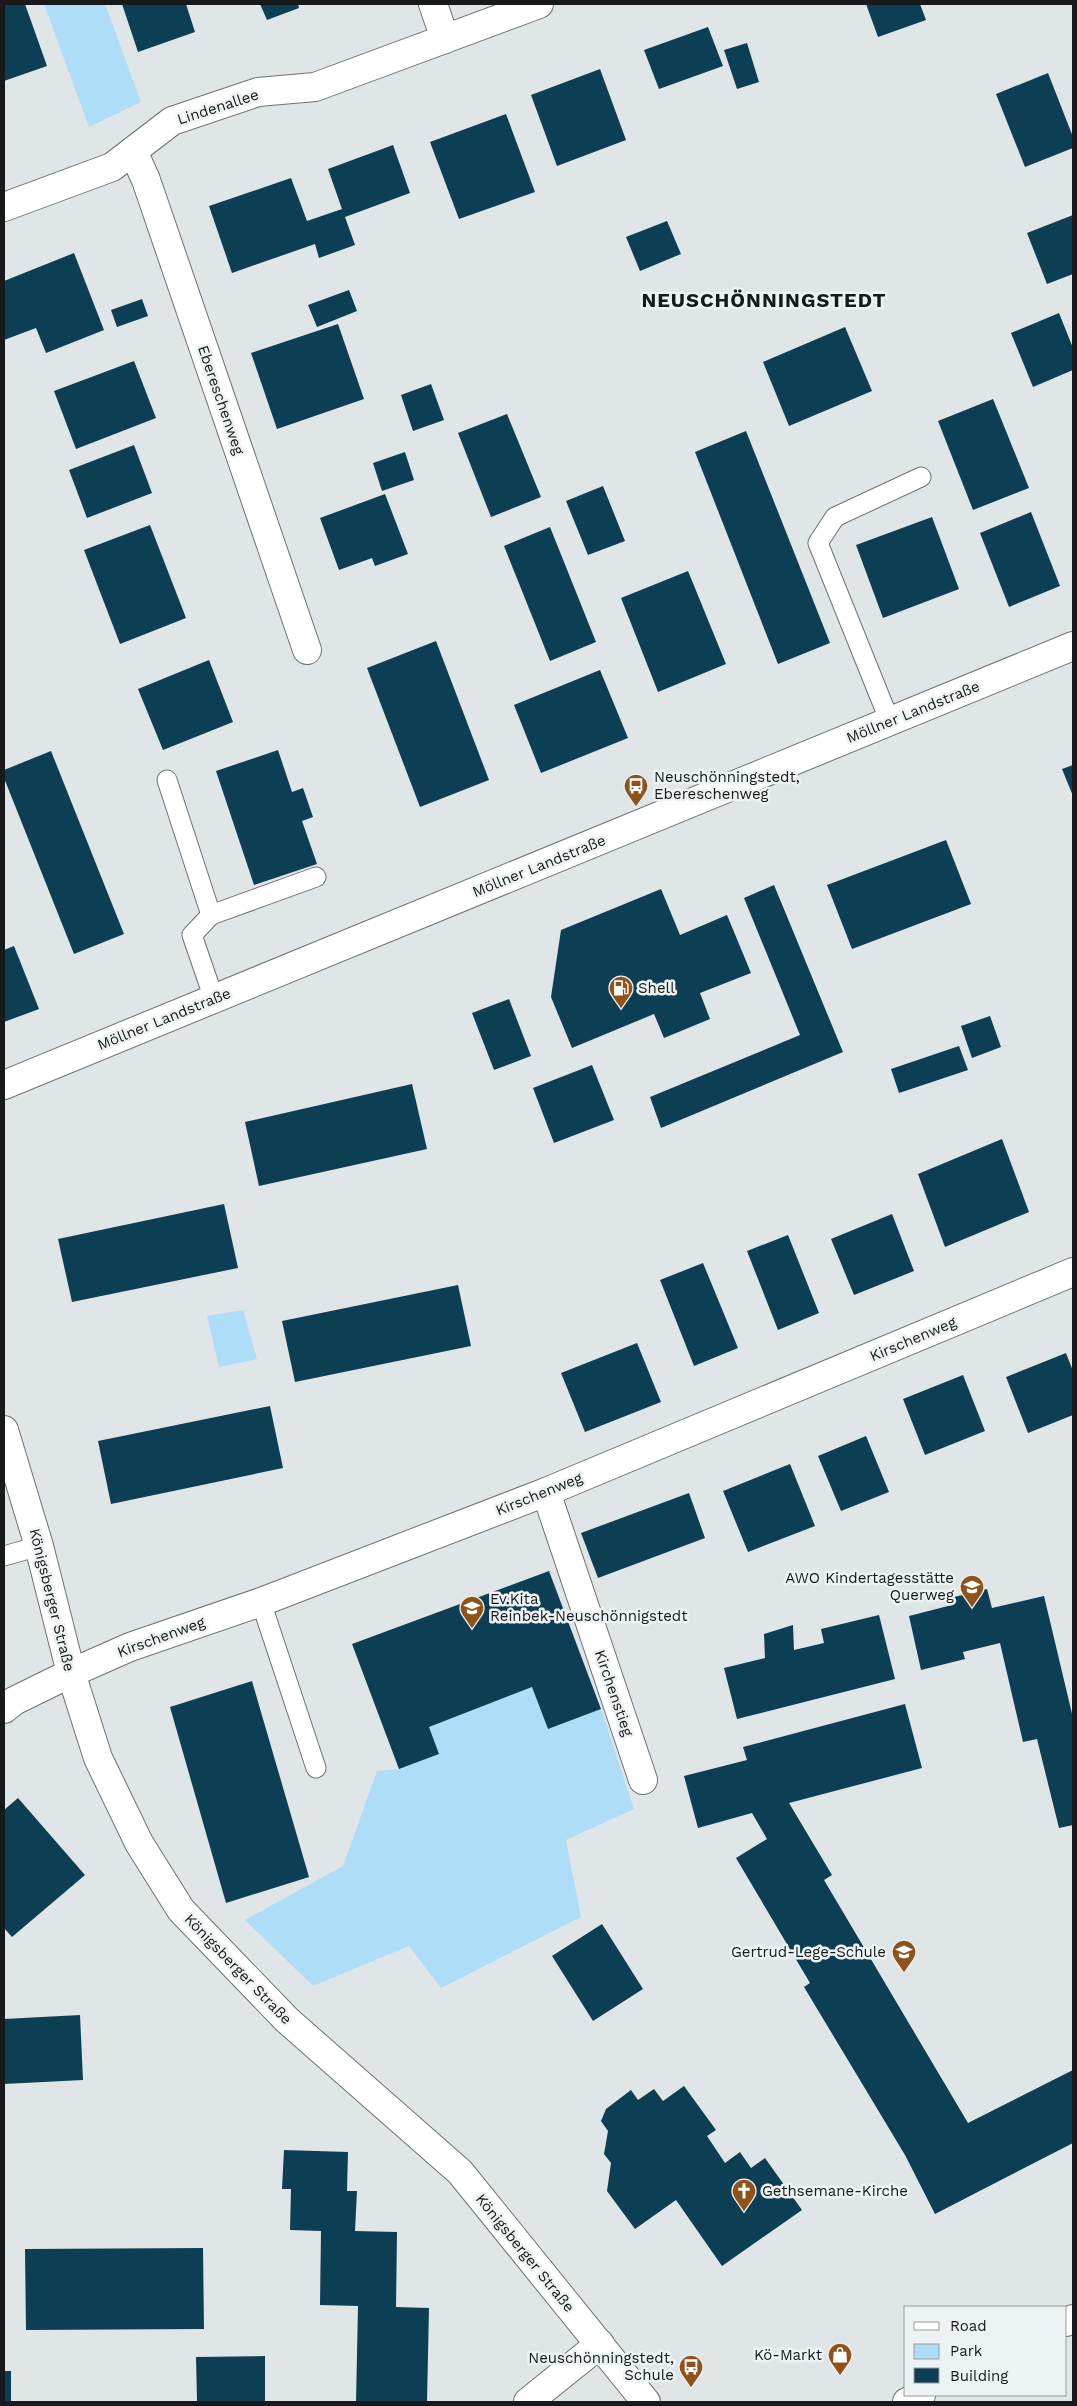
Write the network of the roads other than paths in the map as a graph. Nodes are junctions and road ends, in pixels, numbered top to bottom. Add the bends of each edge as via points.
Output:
1 (433, 4) edge
2 (539, 4) edge
3 (445, 39) junction
4 (133, 152) junction
5 (4, 207) edge
6 (921, 477) dead end
7 (1073, 646) edge
8 (307, 650) dead end
9 (890, 722) junction
10 (167, 780) dead end
11 (316, 877) dead end
12 (211, 915) junction
13 (214, 999) junction
14 (4, 1085) edge
15 (1073, 1272) edge
16 (4, 1430) edge
17 (546, 1492) junction
18 (39, 1546) junction
19 (4, 1556) edge
20 (261, 1602) junction
21 (70, 1673) junction
22 (4, 1709) edge
23 (316, 1768) dead end
24 (643, 1780) dead end
25 (600, 2344) junction
26 (919, 2396) edge
27 (528, 2402) edge
28 (646, 2402) edge
29 (907, 2402) edge

1 - 3 street
2 - 3 street, Lindenallee
3 - 4 street, Lindenallee via 315,87 258,92 172,121
4 - 5 street, Lindenallee via 112,167
4 - 8 street, Ebereschenweg via 148,185
6 - 9 lane via 835,516 818,543
7 - 9 street, Möllner Landstraße
9 - 13 street, Möllner Landstraße
10 - 12 lane
11 - 12 lane
12 - 13 lane via 192,935
13 - 14 street, Möllner Landstraße
15 - 17 street, Kirschenweg
16 - 18 street, Königsberger Straße
17 - 20 street, Kirschenweg
17 - 24 street, Kirchenstieg
18 - 19 lane
18 - 21 street, Königsberger Straße
20 - 21 street, Kirschenweg via 130,1647
20 - 23 lane
21 - 22 street, Kirschenweg
21 - 25 street, Königsberger Straße via 98,1758 139,1843 181,1910 287,2020 460,2172
25 - 27 street
25 - 28 street, Königsberger Straße
26 - 29 street

